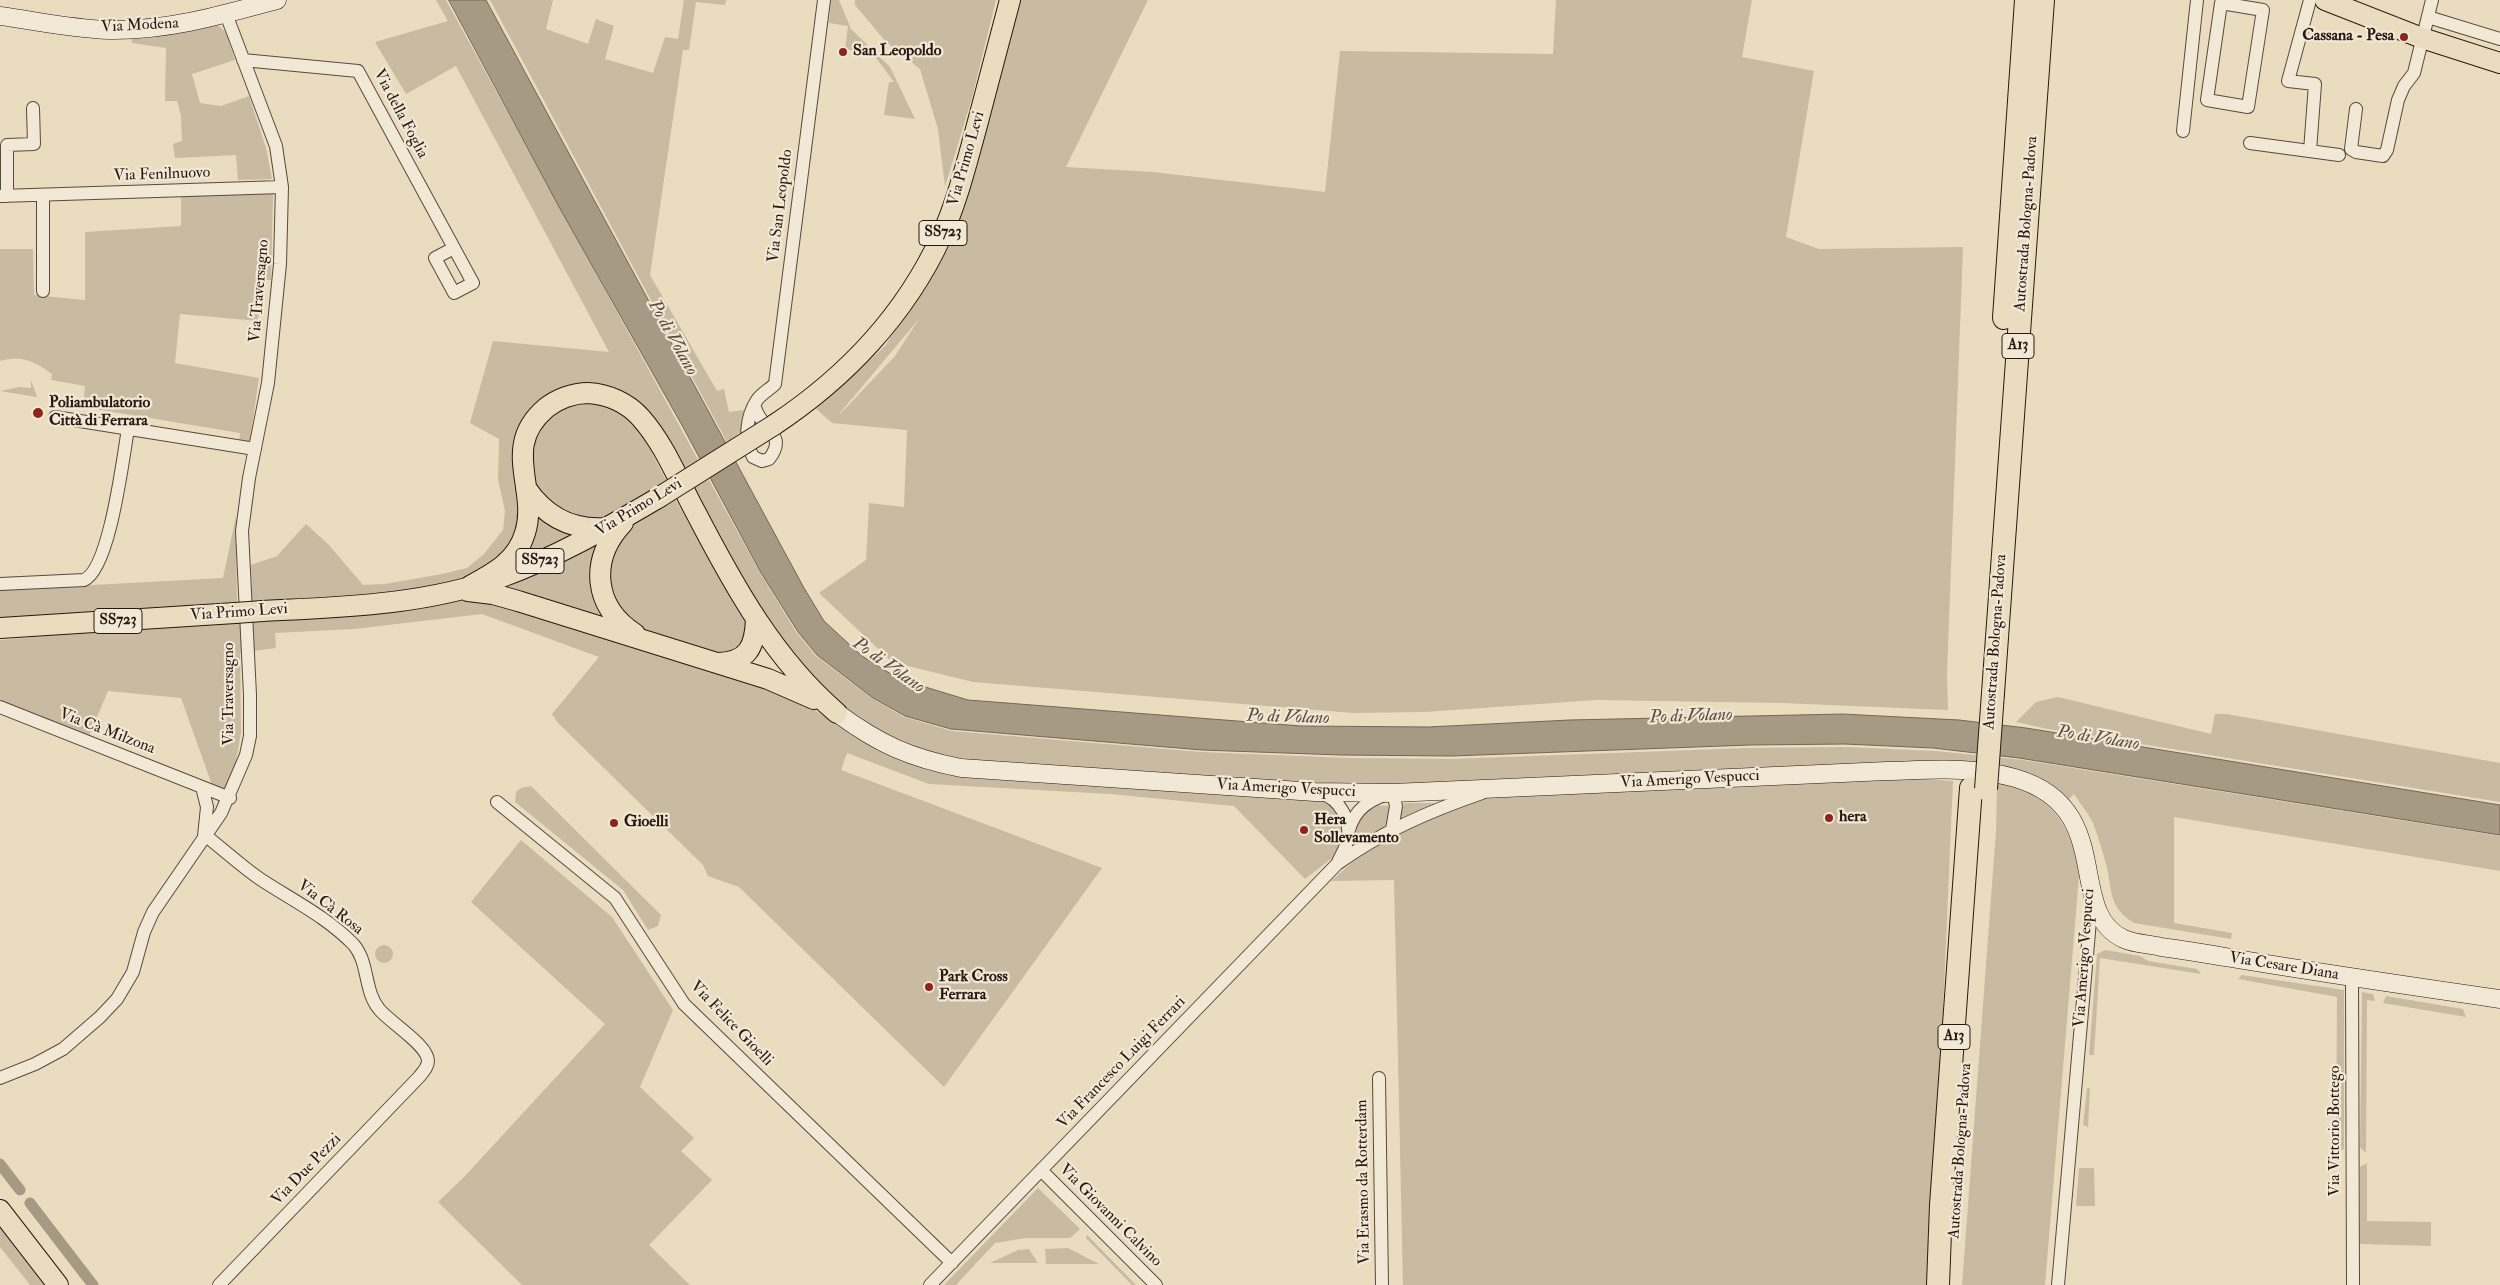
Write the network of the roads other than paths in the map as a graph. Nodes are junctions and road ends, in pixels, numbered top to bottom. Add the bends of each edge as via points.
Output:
1 (277, 0) edge
2 (824, 0) edge
3 (1010, 0) edge
4 (2026, 0) edge
5 (2043, 0) edge
6 (2197, 0) edge
7 (2310, 0) edge
8 (2325, 0) edge
9 (2432, 0) edge
10 (226, 14) junction
11 (0, 16) edge
12 (2428, 17) junction
13 (2422, 38) junction
14 (2500, 39) edge
15 (243, 60) junction
16 (2500, 63) edge
17 (2190, 64) junction
18 (2212, 67) junction
19 (33, 108) dead end
20 (2356, 109) dead end
21 (2183, 131) dead end
22 (2250, 143) dead end
23 (2310, 152) junction
24 (2339, 155) dead end
25 (282, 187) junction
26 (42, 194) junction
27 (4, 196) edge
28 (454, 248) dead end
29 (43, 291) dead end
30 (755, 407) dead end
31 (55, 417) dead end
32 (128, 429) junction
33 (255, 449) junction
34 (525, 486) junction
35 (637, 511) junction
36 (606, 528) junction
37 (0, 584) edge
38 (462, 588) junction
39 (756, 619) junction
40 (0, 628) edge
41 (660, 646) junction
42 (717, 663) junction
43 (768, 679) junction
44 (1985, 693) junction
45 (0, 707) edge
46 (836, 713) junction
47 (202, 787) junction
48 (1978, 789) junction
49 (1493, 790) junction
50 (1316, 792) junction
51 (1393, 793) junction
52 (230, 798) junction
53 (497, 802) dead end
54 (1349, 830) junction
55 (1392, 830) junction
56 (204, 839) junction
57 (1337, 864) junction
58 (2092, 895) junction
59 (2352, 978) junction
60 (2500, 999) edge
61 (419, 1077) joint
62 (0, 1078) edge
63 (1379, 1078) dead end
64 (1041, 1170) junction
65 (0, 1210) edge
66 (952, 1263) junction
67 (58, 1285) edge
68 (219, 1285) edge
69 (930, 1285) edge
70 (1156, 1285) edge
71 (1382, 1285) edge
72 (1938, 1285) edge
73 (1952, 1285) edge
74 (2058, 1285) edge
75 (2353, 1285) edge

1 - 10 main road, Via Modena
2 - 30 street, Via San Leopoldo via 775,384 758,399
3 - 35 main road, Via Primo Levi / SS723, bridge via 947,224 902,304 866,349 817,393 774,425
4 - 44 highway, Autostrada Bologna-Padova / A13
5 - 44 highway, Autostrada Bologna-Padova / A13
6 - 17 street
7 - 23 street via 2288,81 2315,84
8 - 13 main road
9 - 12 street
10 - 11 main road, Via Modena via 174,25 123,30
10 - 15 street, Via Traversagno
12 - 13 street
12 - 14 street
13 - 16 main road
13 - 20 street via 2414,73 2398,100 2383,156 2351,149
15 - 25 street, Via Traversagno via 276,146
15 - 28 street, Via della Foglia via 358,71
17 - 18 street
17 - 21 street
18 - 18 street via 2206,100 2248,107 2263,10 2221,3
19 - 27 street, Via Fenilnuovo via 34,144 7,145
22 - 23 street
23 - 24 street
25 - 26 street, Via Fenilnuovo
25 - 33 street, Via Traversagno via 275,324
26 - 27 street, Via Fenilnuovo
26 - 29 street
31 - 32 street
32 - 33 street
32 - 37 street via 108,540 92,575 84,580
33 - 52 street, Via Traversagno via 246,494 242,546 250,736
34 - 36 main road via 552,517 581,528
34 - 38 main road via 526,532 512,558 500,569
34 - 39 main road via 522,461 528,432 538,415 551,404 582,393 598,394 629,407 652,433
35 - 36 main road, Via Primo Levi / SS723
35 - 41 main road via 605,546 600,568 601,583 608,607 616,619 637,636
36 - 38 main road, Via Primo Levi / SS723 via 547,558 498,578
38 - 40 main road, Via Primo Levi / SS723, bridge via 374,604
38 - 41 main road via 493,594
39 - 42 main road via 754,642 749,650 734,661
39 - 43 main road via 763,641
39 - 46 main road via 812,692
41 - 42 main road
42 - 43 main road
43 - 46 main road via 806,694
44 - 48 highway, Autostrada Bologna-Padova / A13, bridge
45 - 47 street, Via Cà Milzona
46 - 50 main road, Via Amerigo Vespucci via 898,751 924,761 961,768
47 - 52 street, Via Cà Milzona
47 - 56 street via 207,807
48 - 72 highway, Autostrada Bologna-Padova / A13 via 1942,1195
48 - 73 highway, Autostrada Bologna-Padova / A13
49 - 51 main road, Via Amerigo Vespucci
49 - 55 street, Via Francesco Luigi Ferrari via 1444,806
49 - 58 main road, Via Amerigo Vespucci via 1887,771 2001,774 2030,783 2047,793 2070,815 2084,847
50 - 51 main road, Via Amerigo Vespucci
50 - 54 street via 1335,801 1347,819
51 - 54 street, Via Francesco Luigi Ferrari via 1364,805 1356,812
51 - 55 street via 1396,806
52 - 56 street, Via Traversagno
53 - 66 street, Via Felice Gioelli via 615,898 684,1004
54 - 57 street, Via Francesco Luigi Ferrari
55 - 57 street, Via Francesco Luigi Ferrari
56 - 61 street, Via Cà Rosa via 260,879 304,905 354,946 362,959 378,1009 427,1055 427,1067
56 - 62 street, Via Traversagno via 153,912 133,972 109,1008 63,1049 24,1070
57 - 64 street, Via Francesco Luigi Ferrari
58 - 59 main road, Via Cesare Diana via 2095,908 2108,928 2134,942
58 - 74 street, Via Amerigo Vespucci
59 - 60 main road, Via Cesare Diana
59 - 75 street, Via Vittorio Bottego
61 - 68 street, Via Due Pezzi
63 - 71 street, Via Erasmo da Rotterdam
64 - 66 street, Via Francesco Luigi Ferrari
64 - 70 street, Via Giovanni Calvino
65 - 67 main road
66 - 69 street, Via Francesco Luigi Ferrari

